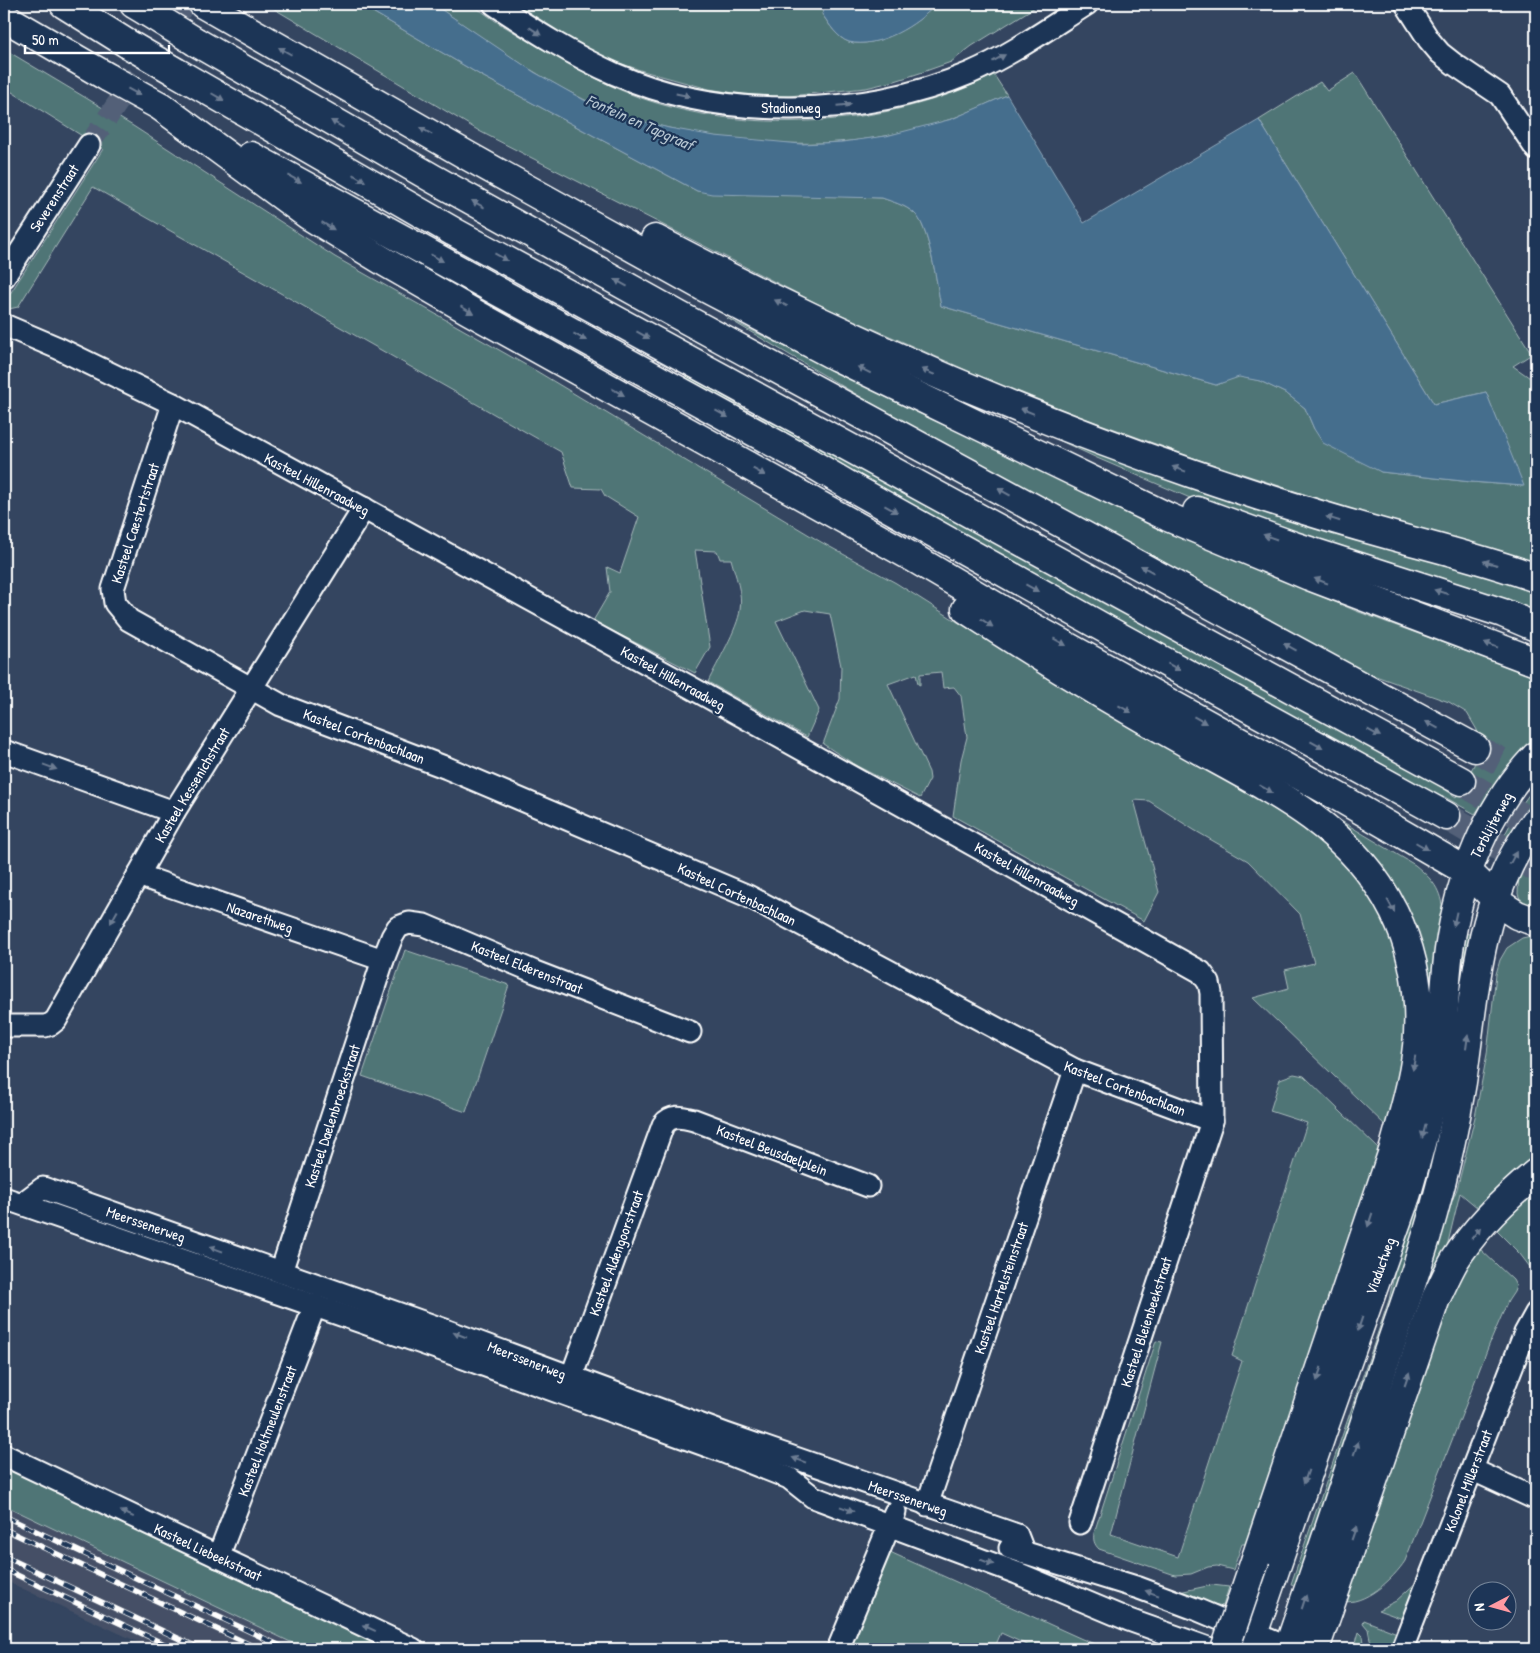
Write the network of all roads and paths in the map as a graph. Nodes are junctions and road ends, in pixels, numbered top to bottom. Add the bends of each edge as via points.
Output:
1 (64, 4) edge
2 (494, 4) edge
3 (1087, 4) edge
4 (1406, 4) edge
5 (142, 8) edge
6 (210, 8) edge
7 (4, 17) edge
8 (160, 106) junction
9 (89, 145) tunnel mouth
10 (1536, 149) edge
11 (468, 156) junction
12 (4, 276) edge
13 (4, 324) edge
14 (173, 404) junction
15 (1050, 460) junction
16 (364, 508) junction
17 (912, 557) junction
18 (1536, 578) edge
19 (1536, 627) edge
20 (1536, 662) edge
21 (251, 688) junction
22 (1475, 748) tunnel mouth
23 (4, 751) edge
24 (1536, 756) edge
25 (1462, 781) tunnel mouth
26 (174, 812) junction
27 (1446, 816) tunnel mouth
28 (1536, 821) edge
29 (1468, 872) junction
30 (138, 875) junction
31 (1494, 898) junction
32 (1536, 922) edge
33 (383, 960) junction
34 (4, 1026) edge
35 (690, 1032) dead end
36 (1075, 1070) junction
37 (674, 1117) joint
38 (1212, 1121) junction
39 (1536, 1173) edge
40 (868, 1186) dead end
41 (13, 1200) edge
42 (281, 1272) junction
43 (315, 1305) junction
44 (1536, 1313) edge
45 (568, 1386) junction
46 (4, 1455) edge
47 (1473, 1470) junction
48 (1536, 1499) edge
49 (927, 1505) junction
50 (893, 1517) junction
51 (1080, 1523) dead end
52 (1024, 1553) junction
53 (218, 1557) junction
54 (1251, 1641) edge
55 (413, 1649) edge
56 (838, 1649) edge
57 (1211, 1649) edge
58 (1225, 1649) edge
59 (1296, 1649) edge
60 (1402, 1649) edge

1 -> 25 main road, bridge via 454,232
2 -> 3 street, Stadionweg via 552,42 631,80 708,101 794,108 872,102 946,82 1011,52
4 - 10 street via 1440,53 1500,95
22 -> 5 main road, bridge via 678,315 407,164
11 -> 6 main road
7 -> 8 main road, bridge
8 -> 17 main road via 308,214 385,262
8 -> 27 main road
9 - 12 street, Severenstraat
15 -> 11 main road via 837,358
18 -> 11 main road via 1200,476 973,391 862,342 712,269 529,173
13 - 14 street, Kasteel Hillenraadweg
14 - 16 street, Kasteel Hillenraadweg
14 - 21 street, Kasteel Caestertstraat via 113,589 114,603 129,620
19 -> 15 main road via 1503,613 1294,546
20 -> 15 main road via 1266,559 1168,517
16 - 21 street, Kasteel Kessenichstraat
16 - 38 street, Kasteel Hillenraadweg via 1201,972 1211,993
17 -> 29 main road
17 -> 58 main road, bridge via 940,591 1001,632 1312,818 1369,872 1393,909 1412,959 1418,1035 1408,1096 1385,1175
21 - 26 street, Kasteel Kessenichstraat
21 - 36 street, Kasteel Cortenbachlaan via 281,705 447,768 748,896
23 -> 26 street
24 - 29 main road, Terblijterweg via 1495,812
26 - 30 street, Kasteel Kessenichstraat
31 -> 28 main road via 1520,845
29 - 31 main road
29 -> 54 main road, Viaductweg via 1454,924 1438,1066 1417,1160
30 - 33 street, Nazarethweg
30 -> 34 street, Kasteel Kessenichstraat via 56,1020 45,1026
31 - 32 main road via 1508,910
59 -> 31 main road via 1433,1215 1462,1084 1477,965
33 - 35 street, Kasteel Elderenstraat via 398,927 409,923 424,925
33 - 42 street, Kasteel Daelenbroeckstraat
36 - 38 street, Kasteel Cortenbachlaan
36 - 49 street, Kasteel Hartelsteinstraat
37 - 40 street, Kasteel Beusdaelplein via 694,1120
37 - 45 street, Kasteel Aldengoorstraat via 663,1125
38 - 51 street, Kasteel Bleienbeekstraat
59 -> 39 main road via 1338,1579 1436,1298 1474,1234
42 -> 41 street, Meerssenerweg via 43,1188
41 - 43 street, Meerssenerweg
45 -> 42 street, Meerssenerweg via 445,1330
43 - 45 street, Meerssenerweg
43 - 53 street, Kasteel Holtmeulenstraat
44 - 47 street, Kolonel Millerstraat via 1525,1333
49 -> 45 street, Meerssenerweg via 651,1405
45 - 50 street, Meerssenerweg via 789,1478 817,1481
53 -> 46 street, Kasteel Liebeekstraat
47 - 48 street
47 - 60 street, Kolonel Millerstraat
49 - 52 street, Meerssenerweg via 1017,1535
50 - 52 street, Meerssenerweg
50 - 56 street
50 -> 57 street, Meerssenerweg via 1129,1620
54 -> 52 street, Meerssenerweg via 1139,1588
55 -> 53 street, Kasteel Liebeekstraat
54 - 59 street, Meerssenerweg

